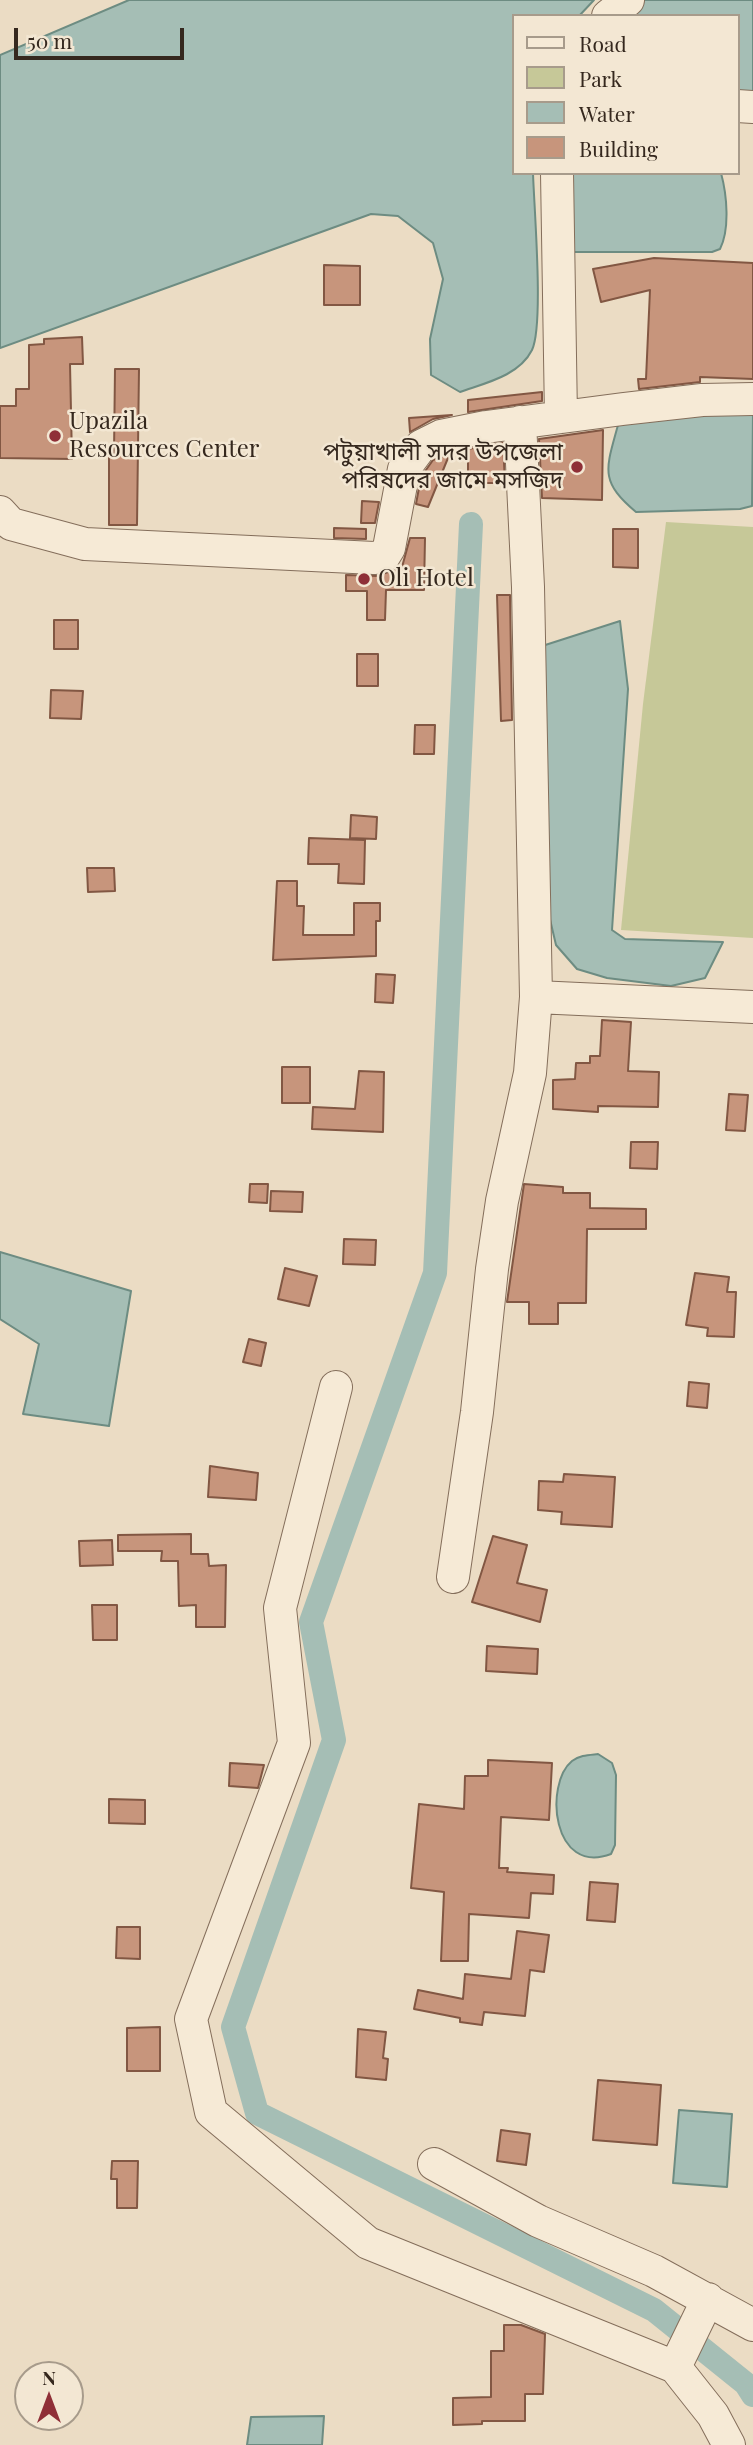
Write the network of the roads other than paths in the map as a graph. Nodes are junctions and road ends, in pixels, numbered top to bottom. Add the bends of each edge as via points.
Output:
1 (628, 0) edge
2 (610, 14) edge
3 (557, 175) edge
4 (753, 399) edge
5 (561, 417) junction
6 (520, 422) junction
7 (0, 512) edge
8 (536, 997) junction
9 (753, 1007) edge
10 (336, 1387) dead end
11 (453, 1577) dead end
12 (434, 2164) dead end
13 (708, 2300) junction
14 (753, 2325) edge
15 (675, 2367) junction
16 (729, 2445) edge

1 - 2 street
3 - 5 street
4 - 5 street
5 - 6 street
6 - 7 street via 441,436 421,446 404,469 389,548 384,556 374,558 85,544 11,524
6 - 8 street
8 - 9 street
8 - 11 street via 530,1073 492,1269
10 - 15 street via 280,1608 294,1743 191,2019 211,2112 368,2243
12 - 13 street via 538,2221 654,2271
13 - 14 street
13 - 15 street
15 - 16 street via 713,2415

